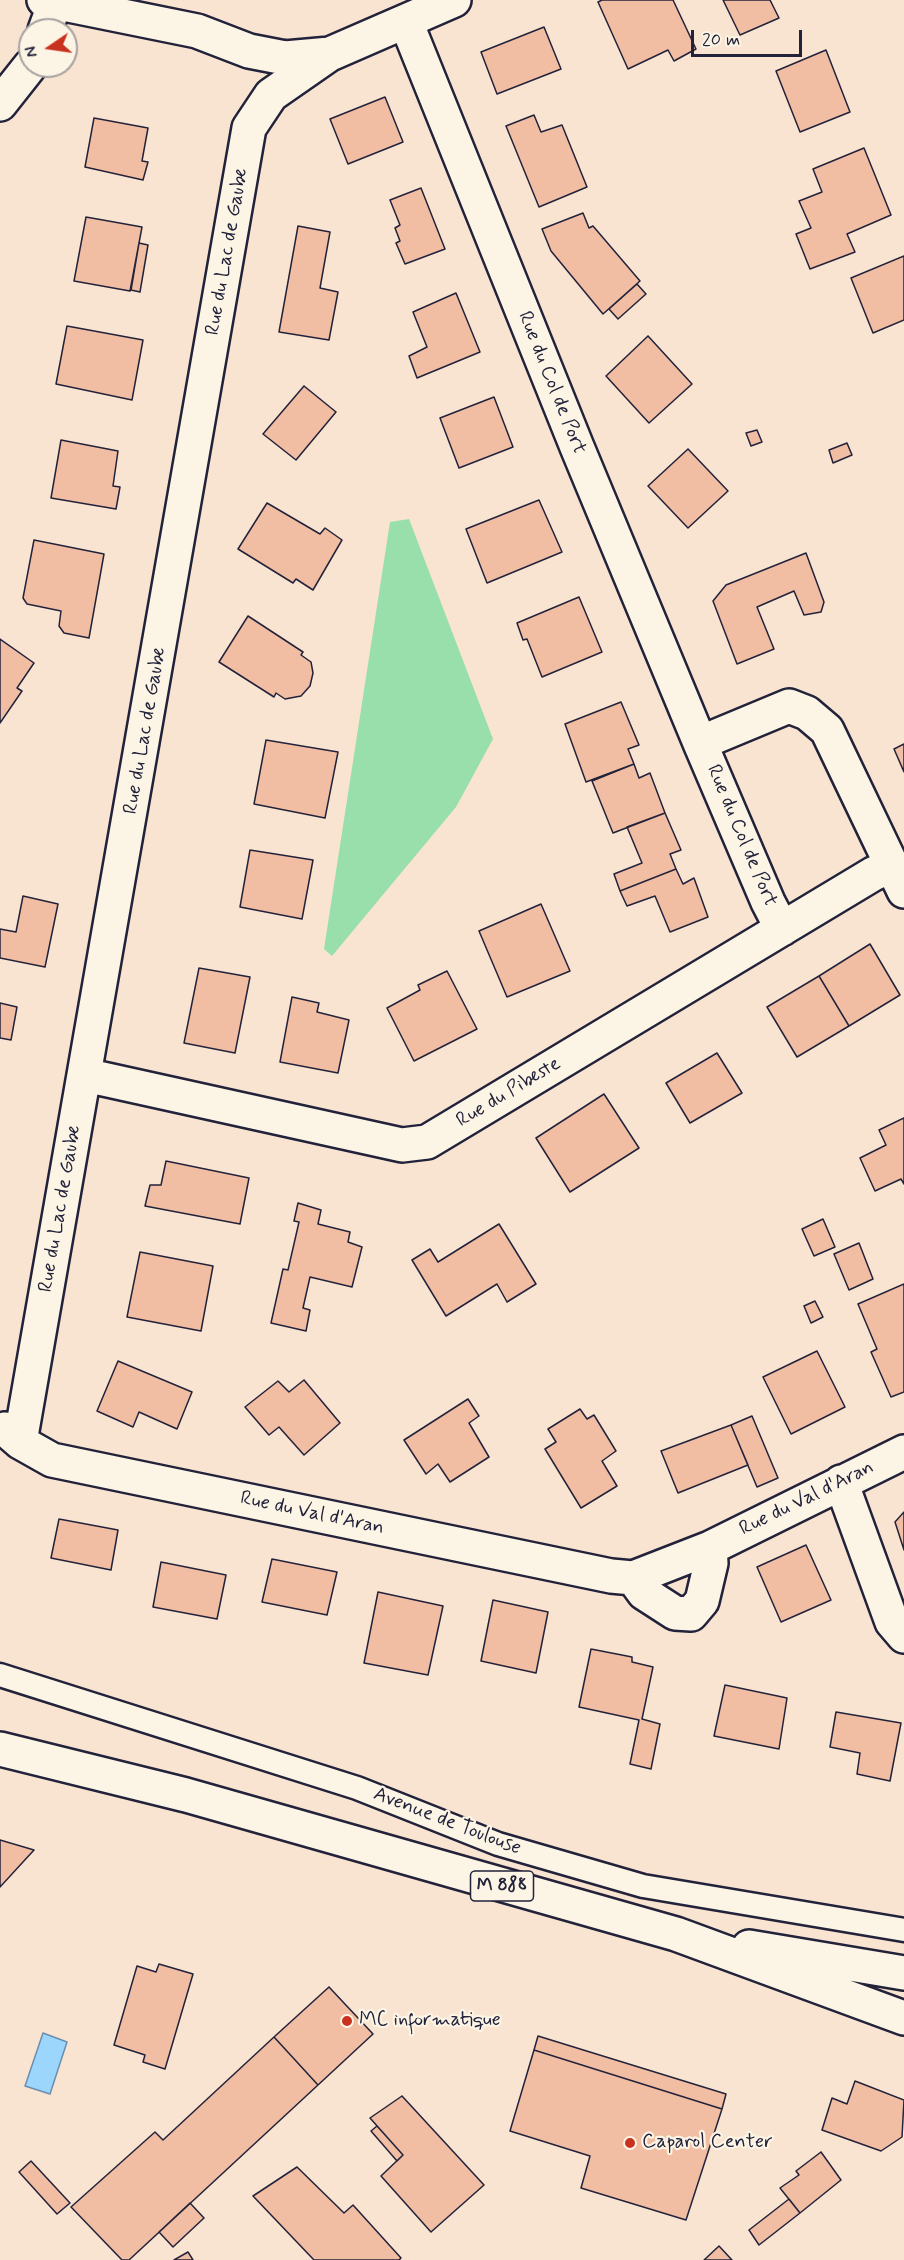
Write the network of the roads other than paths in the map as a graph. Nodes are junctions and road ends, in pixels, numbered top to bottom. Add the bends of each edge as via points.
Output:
1 (454, 0) edge
2 (48, 11) edge
3 (406, 22) junction
4 (330, 54) junction
5 (21, 78) edge
6 (0, 104) edge
7 (700, 743) junction
8 (898, 878) edge
9 (782, 929) junction
10 (85, 1075) junction
11 (10, 1434) edge
12 (904, 1452) edge
13 (841, 1482) junction
14 (710, 1548) junction
15 (633, 1578) junction
16 (904, 1636) edge
17 (0, 1675) edge
18 (0, 1749) edge
19 (904, 1930) edge
20 (676, 1934) junction
21 (904, 1973) edge
22 (904, 2018) edge

1 - 3 street
2 - 4 street via 197,31 258,53 285,58
3 - 4 street
3 - 7 street, Rue du Col de Port
4 - 10 street, Rue du Lac de Gaube via 272,96 249,129
5 - 6 street
7 - 8 street, Rue du Col de Port via 789,706 807,713 827,730
7 - 9 street, Rue du Col de Port
8 - 9 street, Rue du Pibeste via 873,874
9 - 10 street, Rue du Pibeste via 427,1142 402,1145
10 - 11 street, Rue du Lac de Gaube
11 - 15 street, Rue du Val d'Aran via 52,1460
12 - 13 street, Rue du Val d'Aran
13 - 14 street, Rue du Val d'Aran
13 - 16 street via 892,1622
14 - 15 street, Rue du Val d'Aran
14 - 15 street via 711,1563 702,1601 691,1614 675,1613 644,1593
17 - 19 lane, Avenue de Toulouse via 357,1788 498,1844 643,1886
18 - 20 street, Avenue de Toulouse / M 888 via 186,1795
20 - 21 street, Avenue de Toulouse / M 888
20 - 22 street, Avenue de Toulouse / M 888

